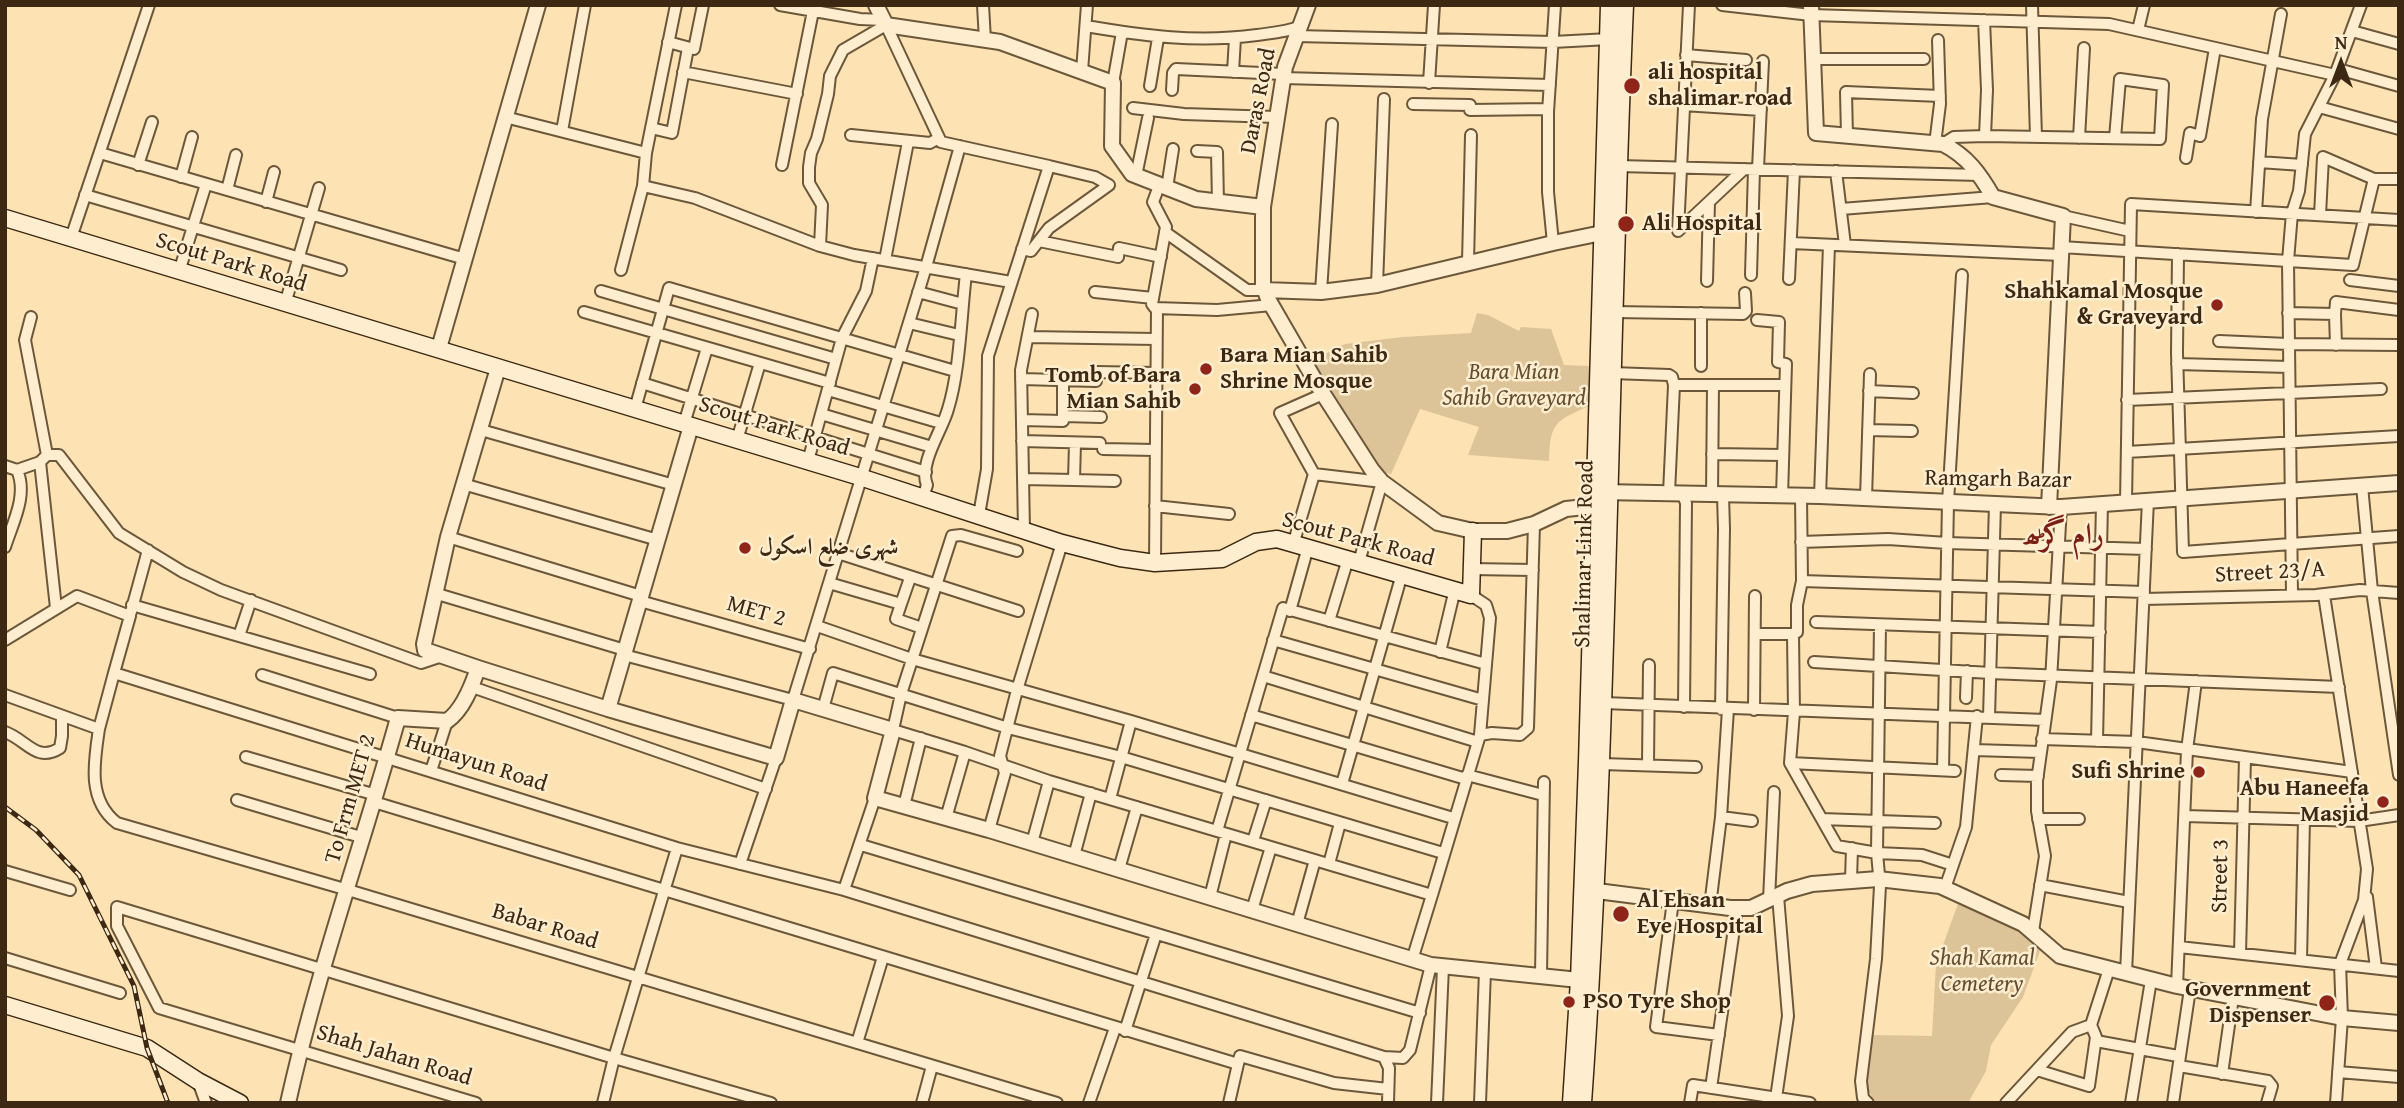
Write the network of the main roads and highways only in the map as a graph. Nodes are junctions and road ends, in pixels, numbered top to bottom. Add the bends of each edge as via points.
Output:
1 (1609, 5) edge
2 (1625, 5) edge
3 (5, 218) edge
4 (1609, 233) junction
5 (1602, 499) junction
6 (1473, 531) road end
7 (1586, 981) junction
8 (5, 1005) edge
9 (240, 1103) edge
10 (1560, 1103) edge
11 (1571, 1103) edge
12 (1583, 1103) edge
13 (1592, 1103) edge

1 - 4 main road, Shalimar Link Road
2 - 4 main road, Shalimar Link Road via 1618,166
3 - 6 main road, Scout Park Road via 1120,558 1156,564 1222,559 1266,539 1277,539 1471,595
4 - 5 main road, Shalimar Link Road
4 - 5 main road, Shalimar Link Road via 1614,312
5 - 7 main road, Shalimar Link Road
5 - 7 main road, Shalimar Link Road via 1602,764 1597,891
7 - 10 main road
7 - 11 main road
7 - 12 main road, Shalimar Link Road
7 - 13 main road via 1596,1050
8 - 9 main road via 147,1048

